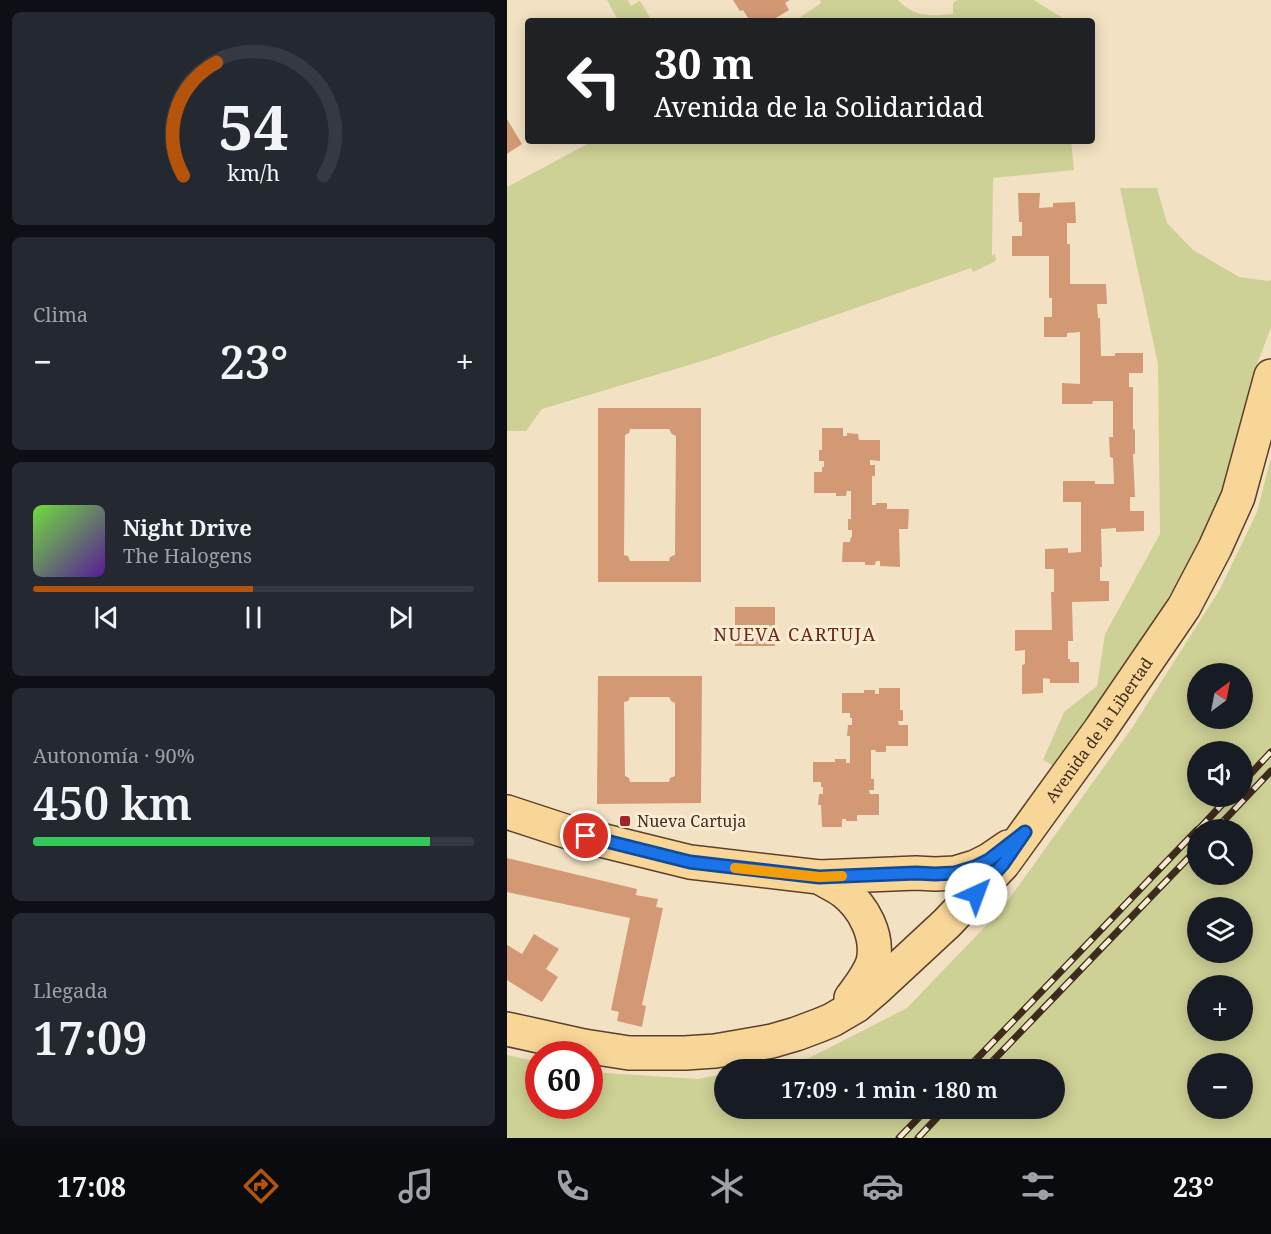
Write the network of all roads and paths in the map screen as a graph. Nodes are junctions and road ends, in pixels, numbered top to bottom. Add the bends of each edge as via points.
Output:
1 (1271, 376) edge
2 (507, 812) edge
3 (1025, 832) junction
4 (819, 877) junction
5 (832, 1020) junction
6 (507, 1029) edge

1 - 3 main road, Avenida de la Libertad via 1238,497 1197,583
2 - 4 main road via 568,832 690,862
3 - 4 main road via 989,860 955,873
3 - 5 main road, Avenida de la Libertad via 1003,864 947,923 856,1006
4 - 5 main road, Avenida de la Libertad via 844,892 860,909 871,928 875,946 873,964 865,979
5 - 6 main road, Avenida de la Libertad via 772,1041 685,1053 614,1051

